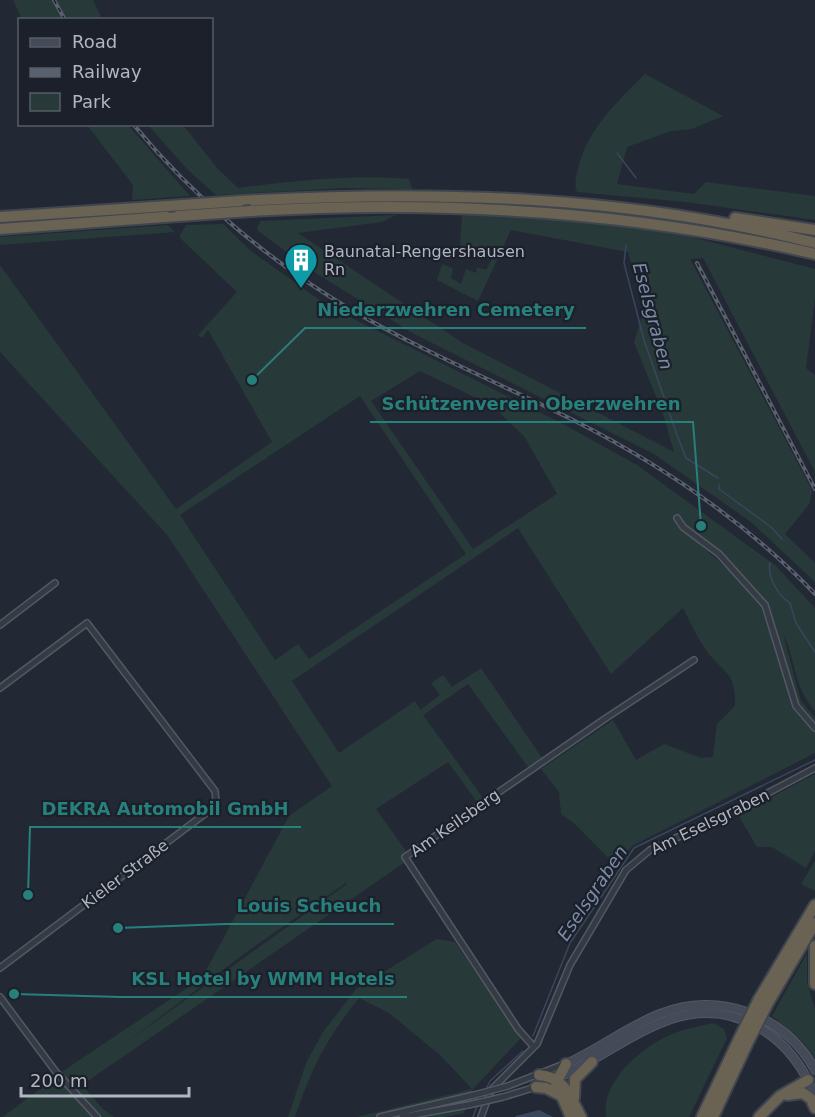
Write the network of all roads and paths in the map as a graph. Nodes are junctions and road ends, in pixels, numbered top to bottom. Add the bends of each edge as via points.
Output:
1 (644, 215) junction
2 (0, 217) edge
3 (0, 229) edge
4 (815, 231) edge
5 (815, 243) edge
6 (815, 254) edge
7 (815, 261) edge
8 (677, 518) dead end
9 (55, 583) dead end
10 (0, 625) edge
11 (694, 660) dead end
12 (0, 688) edge
13 (815, 728) edge
14 (815, 768) edge
15 (815, 905) edge
16 (815, 923) edge
17 (815, 946) edge
18 (0, 968) edge
19 (815, 984) edge
20 (0, 997) edge
21 (764, 1001) junction
22 (745, 1038) junction
23 (534, 1047) junction
24 (592, 1062) junction
25 (566, 1064) junction
26 (539, 1075) junction
27 (813, 1076) edge
28 (557, 1078) junction
29 (536, 1087) junction
30 (560, 1095) junction
31 (815, 1096) edge
32 (773, 1101) junction
33 (815, 1108) edge
34 (576, 1114) edge
35 (97, 1117) edge
36 (380, 1117) edge
37 (402, 1117) edge
38 (480, 1117) edge
39 (702, 1117) edge
40 (712, 1117) edge
41 (759, 1117) edge

1 - 2 highway, bridge via 555,200 457,195 240,201
1 - 3 highway, bridge via 455,206 251,211
1 - 4 highway via 696,212
1 - 5 highway via 731,224
1 - 6 highway
1 - 7 highway
8 - 13 street via 719,554 765,605 796,706
9 - 10 street
11 - 23 street, Am Keilsberg via 405,857 518,1029
12 - 18 street, Kieler Straße via 87,623 215,791 216,801 210,810
14 - 23 street, Am Eselsgraben via 650,850 626,870 570,965
15 - 21 highway
16 - 21 highway
17 - 19 highway
20 - 35 street via 56,1072
21 - 22 highway, bridge
22 - 39 highway
22 - 40 highway
23 - 38 street via 491,1090
24 - 27 main road via 670,1020 715,1014 743,1020 774,1036
24 - 28 main road
24 - 34 highway via 574,1082
25 - 26 street
25 - 27 main road via 659,1014 707,1004 746,1011 774,1025 799,1046
25 - 28 highway
26 - 28 highway
26 - 36 street, bridge
27 - 31 main road
27 - 32 highway
28 - 29 street
28 - 30 highway
28 - 34 highway
29 - 30 highway
29 - 37 street, bridge
30 - 34 highway
32 - 33 highway via 800,1093 809,1097
32 - 41 highway

